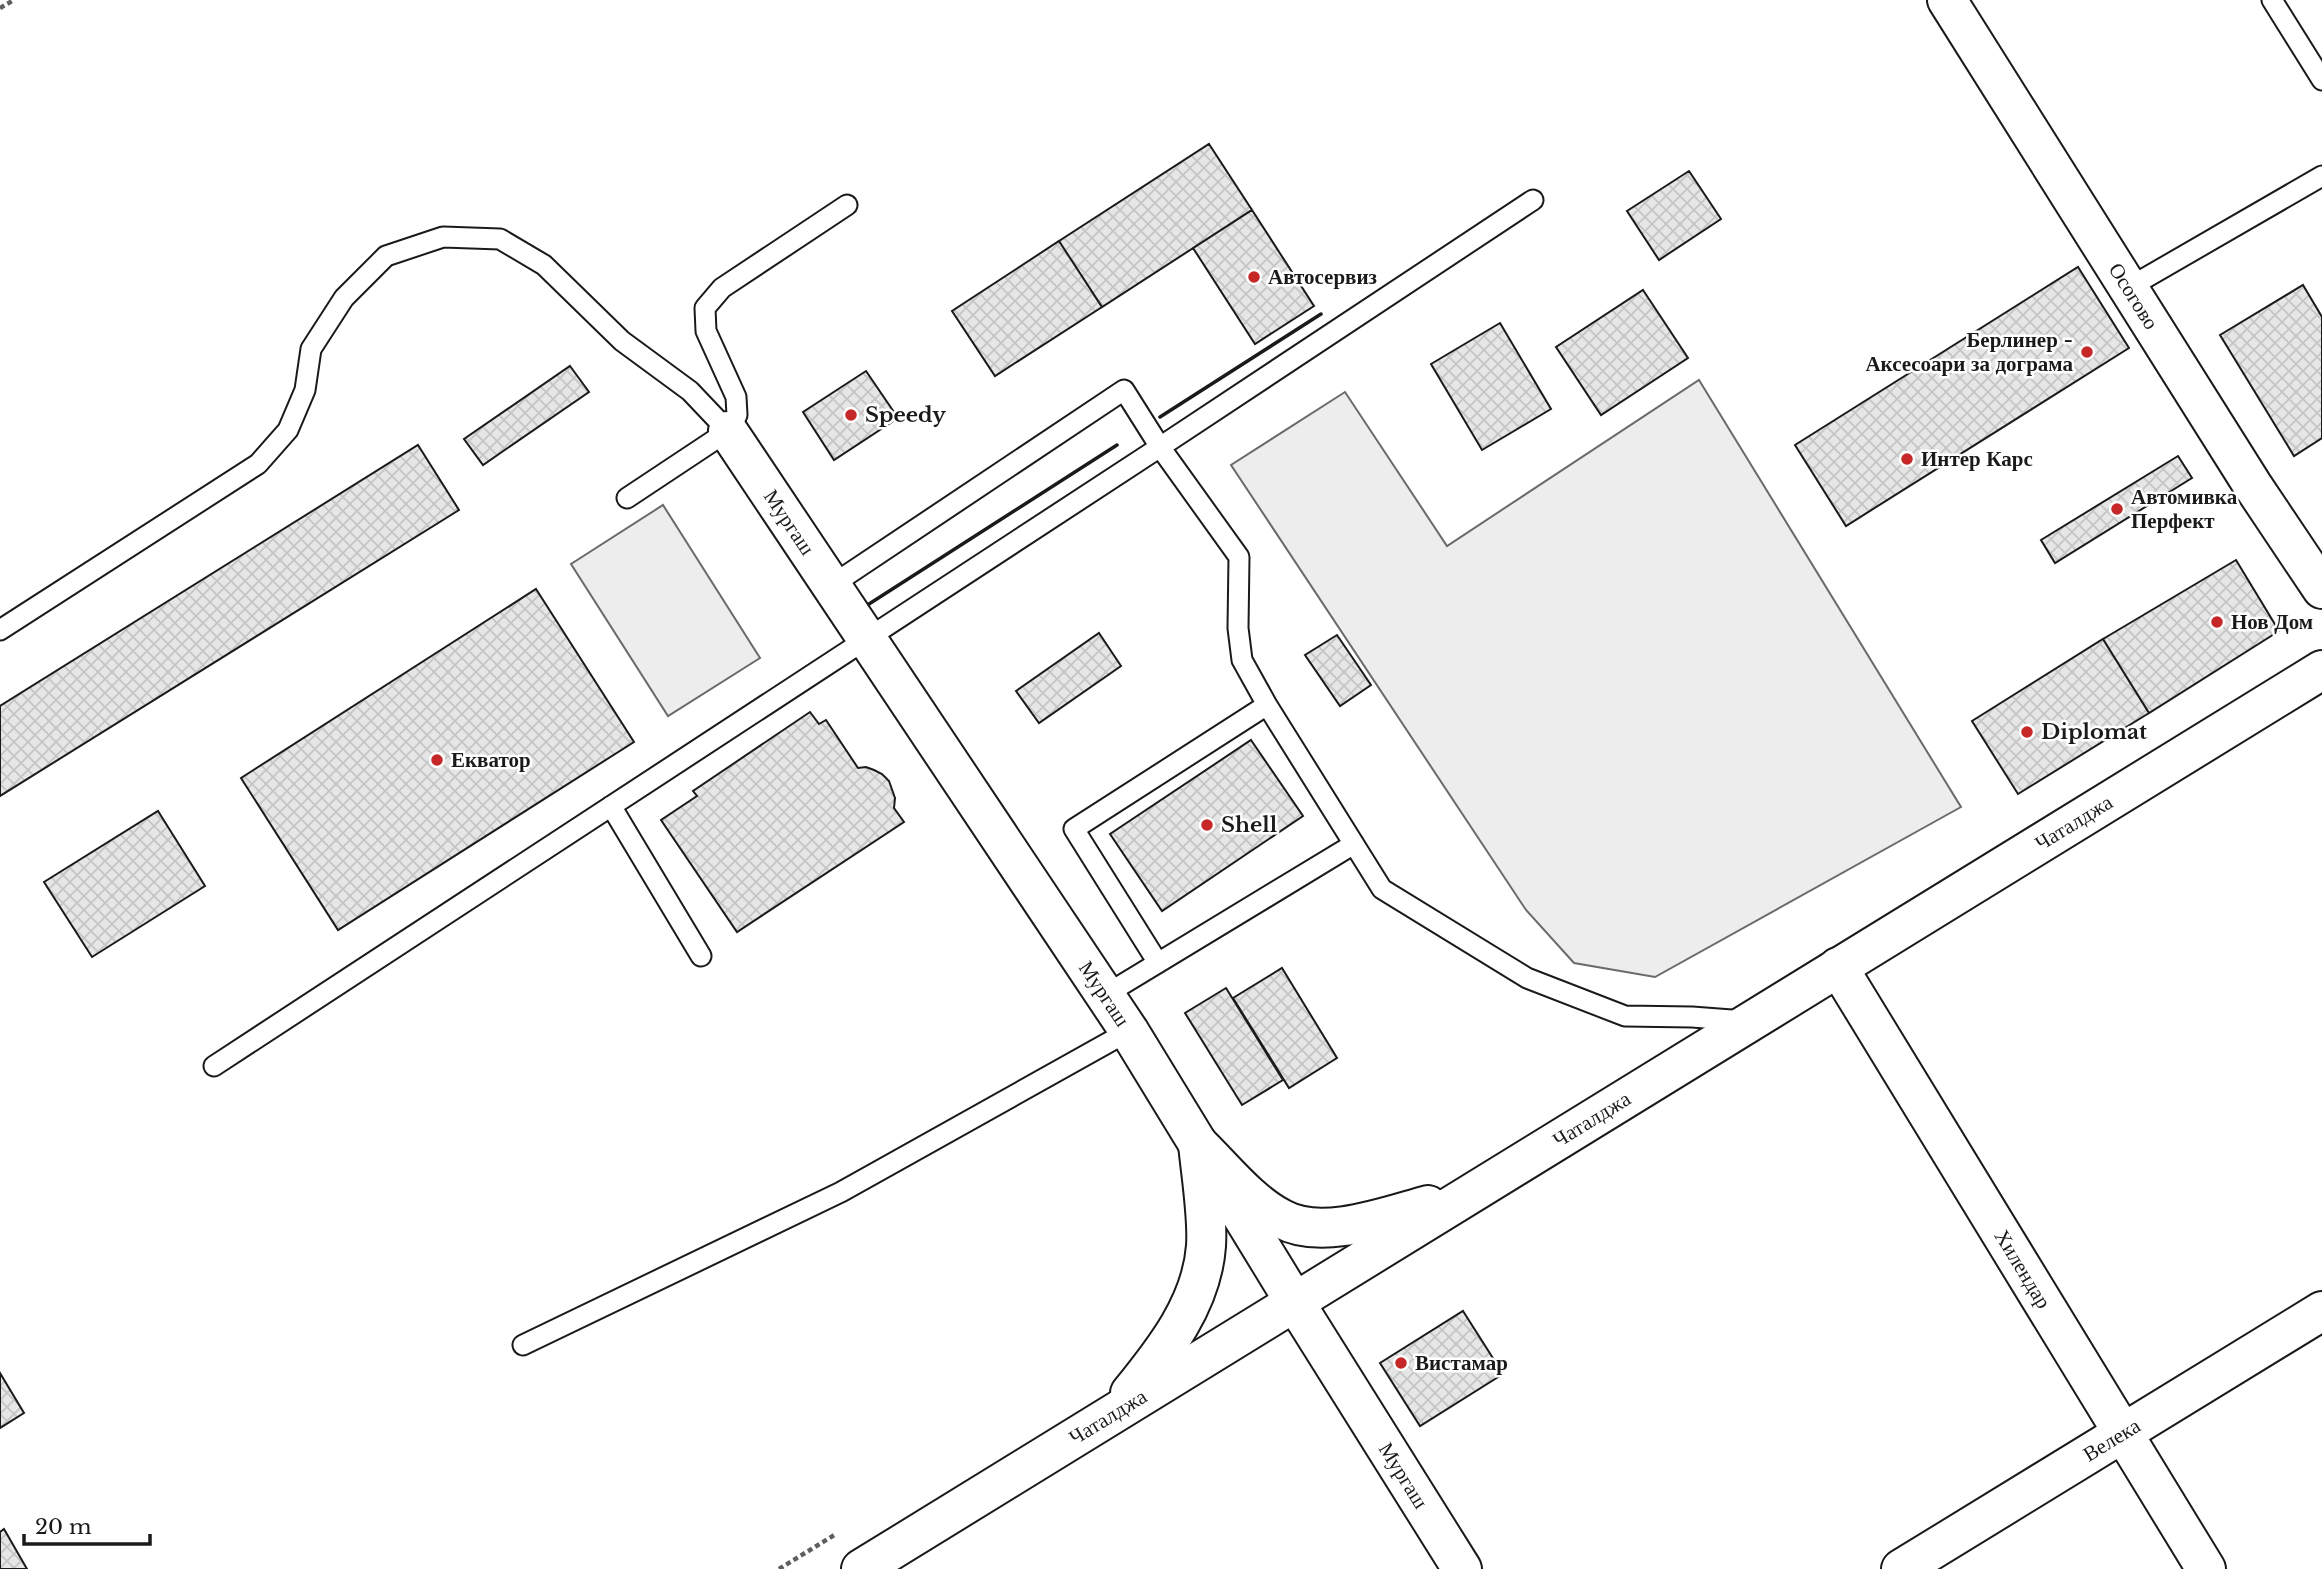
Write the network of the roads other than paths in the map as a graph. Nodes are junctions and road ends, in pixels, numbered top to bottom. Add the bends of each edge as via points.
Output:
1 (1947, 0) edge
2 (2272, 0) edge
3 (2322, 80) edge
4 (2322, 176) edge
5 (1533, 200) dead end
6 (847, 205) dead end
7 (2128, 288) junction
8 (729, 431) junction
9 (1160, 447) junction
10 (627, 498) dead end
11 (832, 586) junction
12 (2322, 589) edge
13 (0, 630) edge
14 (867, 637) junction
15 (2322, 670) edge
16 (1266, 705) junction
17 (611, 806) junction
18 (1354, 844) junction
19 (701, 956) dead end
20 (1158, 963) junction
21 (1838, 967) junction
22 (1105, 995) junction
23 (1750, 1022) junction
24 (1129, 1031) junction
25 (214, 1066) dead end
26 (1198, 1144) junction
27 (1469, 1194) junction
28 (1294, 1301) junction
29 (2322, 1311) edge
30 (523, 1345) dead end
31 (1117, 1410) junction
32 (2122, 1434) junction
33 (861, 1569) edge
34 (1462, 1569) edge
35 (1901, 1569) edge
36 (2206, 1569) edge

1 - 7 street, Осогово
2 - 3 lane
4 - 7 lane
5 - 9 lane
6 - 8 lane via 722,288 705,308 706,331 736,397 737,415
7 - 12 street, Осогово
8 - 10 lane
8 - 11 street, Мургаш
8 - 13 lane via 690,391 622,341 544,265 500,239 443,237 386,256 344,298 311,349 305,390 288,430 258,464
9 - 11 lane via 1124,390
9 - 14 lane
9 - 16 lane via 1238,557 1242,660
11 - 14 street, Мургаш
14 - 17 lane
14 - 22 street, Мургаш
15 - 21 street, Чаталджа
16 - 18 lane
16 - 20 lane via 1074,829
17 - 19 lane
17 - 25 lane
18 - 20 lane
18 - 23 lane via 1382,889 1527,978 1625,1016
20 - 22 lane
21 - 23 street, Чаталджа
21 - 32 street, Хилендар
22 - 24 street, Мургаш
23 - 27 street, Чаталджа
24 - 26 street, Мургаш
24 - 30 lane via 841,1192
26 - 27 street via 1259,1204 1304,1227 1347,1226
26 - 28 street, Мургаш
26 - 31 street via 1204,1268 1178,1327
27 - 28 street, Чаталджа
28 - 31 street, Чаталджа
28 - 34 street, Мургаш
29 - 32 street, Велека
31 - 33 street, Чаталджа
32 - 35 street, Велека
32 - 36 street, Хилендар

